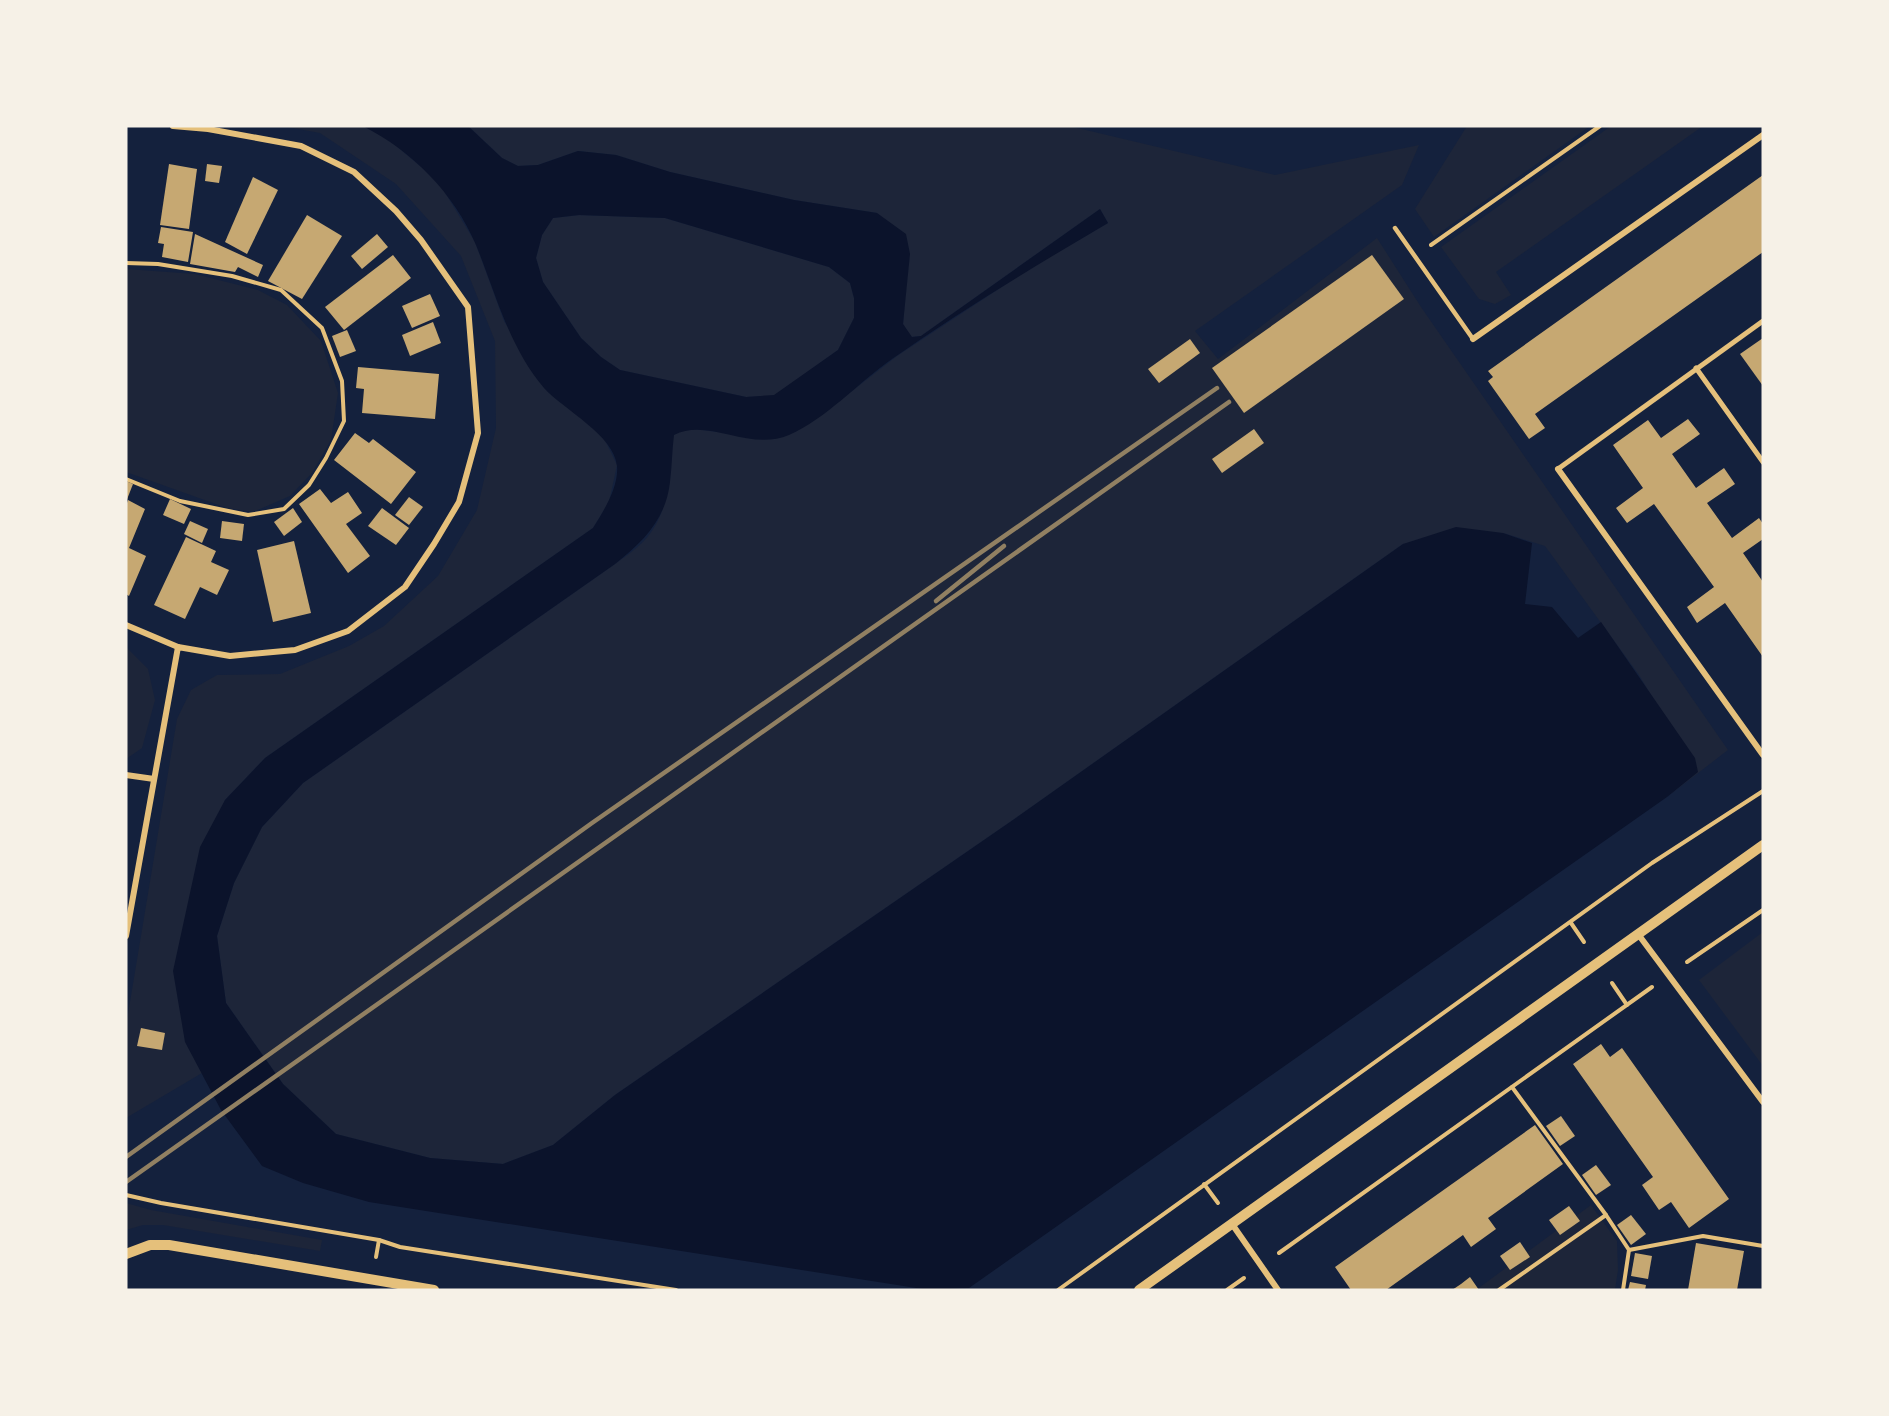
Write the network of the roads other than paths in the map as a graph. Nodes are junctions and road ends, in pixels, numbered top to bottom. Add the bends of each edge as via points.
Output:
1 (173, 126) edge
2 (1763, 135) edge
3 (1395, 228) dead end
4 (1763, 321) edge
5 (1473, 339) joint
6 (1696, 368) junction
7 (1763, 462) edge
8 (1558, 468) joint
9 (126, 625) edge
10 (178, 647) junction
11 (1763, 755) edge
12 (126, 775) edge
13 (154, 779) junction
14 (1763, 845) edge
15 (1638, 934) junction
16 (126, 936) edge
17 (1763, 1102) edge
18 (1232, 1224) junction
19 (126, 1254) edge
20 (372, 1285) edge
21 (435, 1290) edge
22 (1139, 1290) edge
23 (1278, 1290) edge

1 - 10 street via 301,146 354,172 396,211 468,306 478,433 459,502 434,544 405,587 348,631 295,650 230,656
2 - 5 street
3 - 5 lane
4 - 6 street
6 - 7 street
6 - 8 street
8 - 11 street
9 - 10 street
10 - 13 street
12 - 13 street
13 - 16 street
14 - 15 street
15 - 17 street
15 - 18 street
18 - 22 street
18 - 23 street
19 - 20 street via 150,1245 169,1245
20 - 21 street

